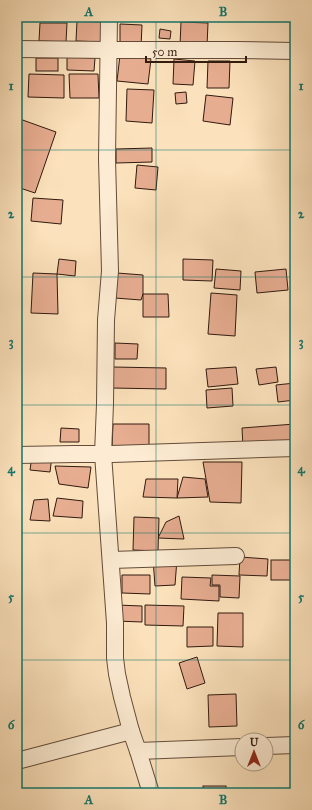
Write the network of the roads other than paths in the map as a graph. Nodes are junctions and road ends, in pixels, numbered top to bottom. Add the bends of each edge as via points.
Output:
1 (109, 17) edge
2 (17, 48) edge
3 (109, 50) junction
4 (295, 51) edge
5 (295, 448) edge
6 (103, 454) junction
7 (17, 455) edge
8 (236, 556) dead end
9 (110, 560) junction
10 (131, 731) junction
11 (295, 745) edge
12 (274, 746) edge
13 (234, 747) edge
14 (138, 750) junction
15 (17, 761) edge
16 (152, 793) edge

1 - 3 street
2 - 3 street
3 - 4 street
3 - 6 street via 107,159 110,271 106,320
5 - 6 street
6 - 7 street
6 - 9 street
8 - 9 street
9 - 10 street via 115,658
10 - 14 street
10 - 15 street
11 - 12 street
13 - 14 street
14 - 16 street

